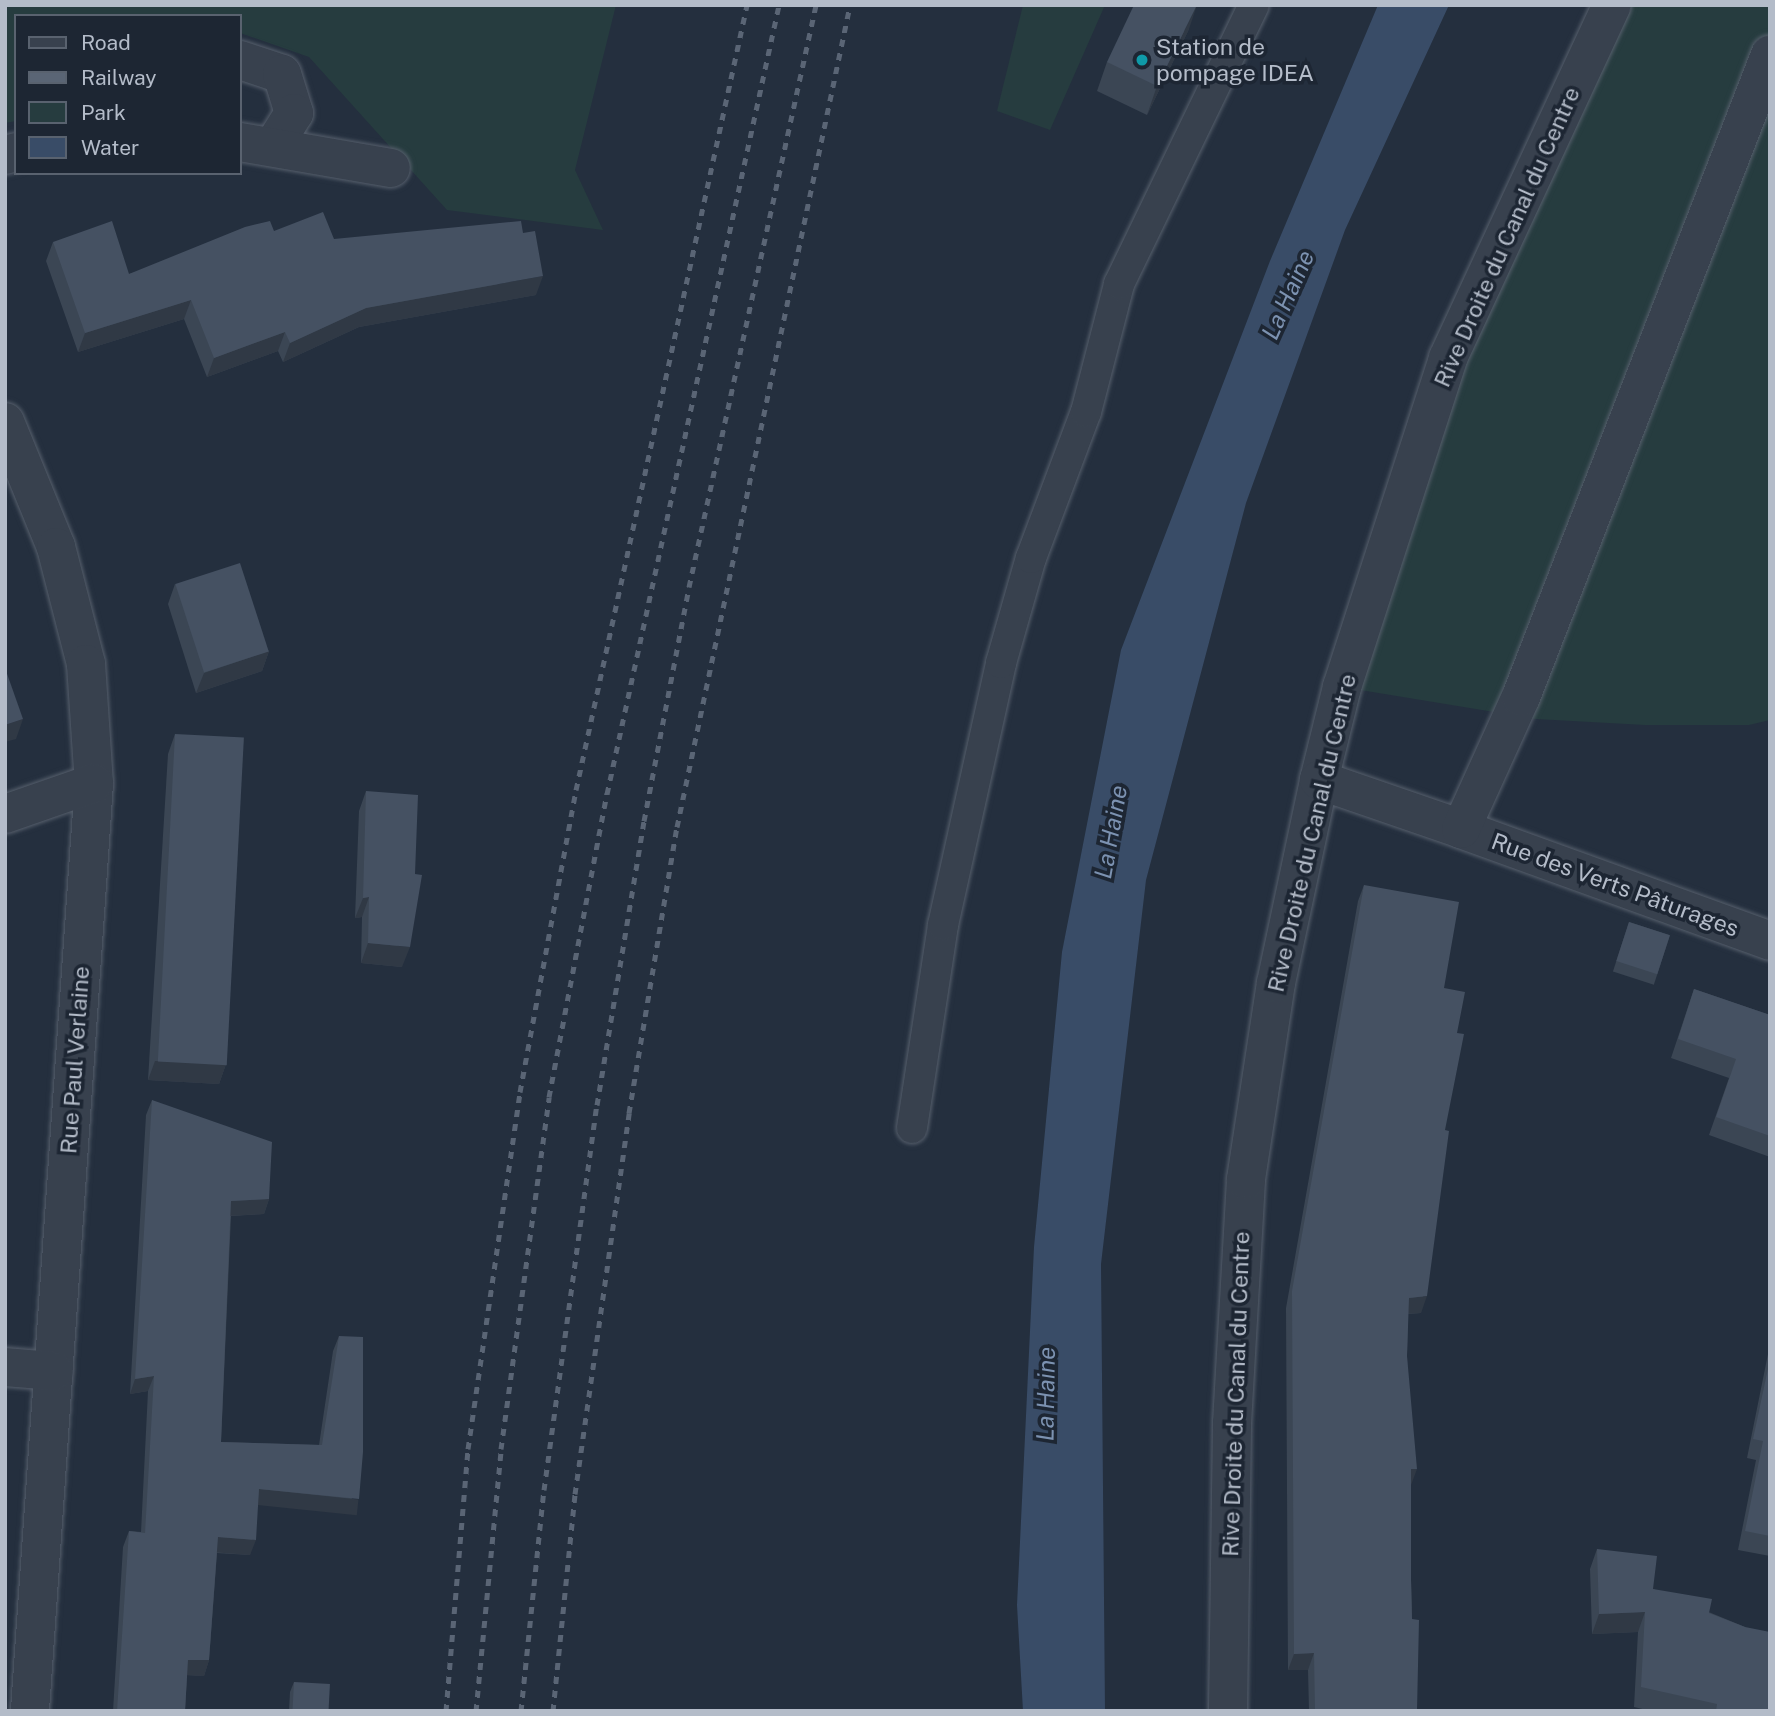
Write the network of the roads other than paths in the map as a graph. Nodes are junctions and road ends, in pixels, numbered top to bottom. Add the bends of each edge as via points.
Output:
1 (1254, 5) edge
2 (1612, 5) edge
3 (1770, 55) edge
4 (242, 61) edge
5 (256, 144) edge
6 (391, 168) dead end
7 (5, 422) edge
8 (1319, 780) junction
9 (94, 783) junction
10 (5, 814) edge
11 (1461, 829) junction
12 (1770, 941) edge
13 (912, 1128) dead end
14 (5, 1367) edge
15 (54, 1371) junction
16 (30, 1711) edge
17 (1228, 1711) edge

1 - 13 lane via 1119,285 1086,412 1031,558 1001,663 943,925
2 - 8 street, Rive Droite du Canal du Centre via 1448,358 1342,687
3 - 11 street via 1521,697
4 - 5 street via 282,74 294,113
5 - 6 street
7 - 9 street, Rue Paul Verlaine via 56,547 86,664
8 - 11 street, Rue des Verts Pâturages
8 - 17 street, Rive Droite du Canal du Centre via 1276,983 1246,1179 1232,1423
9 - 10 street
9 - 15 street, Rue Paul Verlaine
11 - 12 street, Rue des Verts Pâturages
14 - 15 street
15 - 16 street, Rue Paul Verlaine

